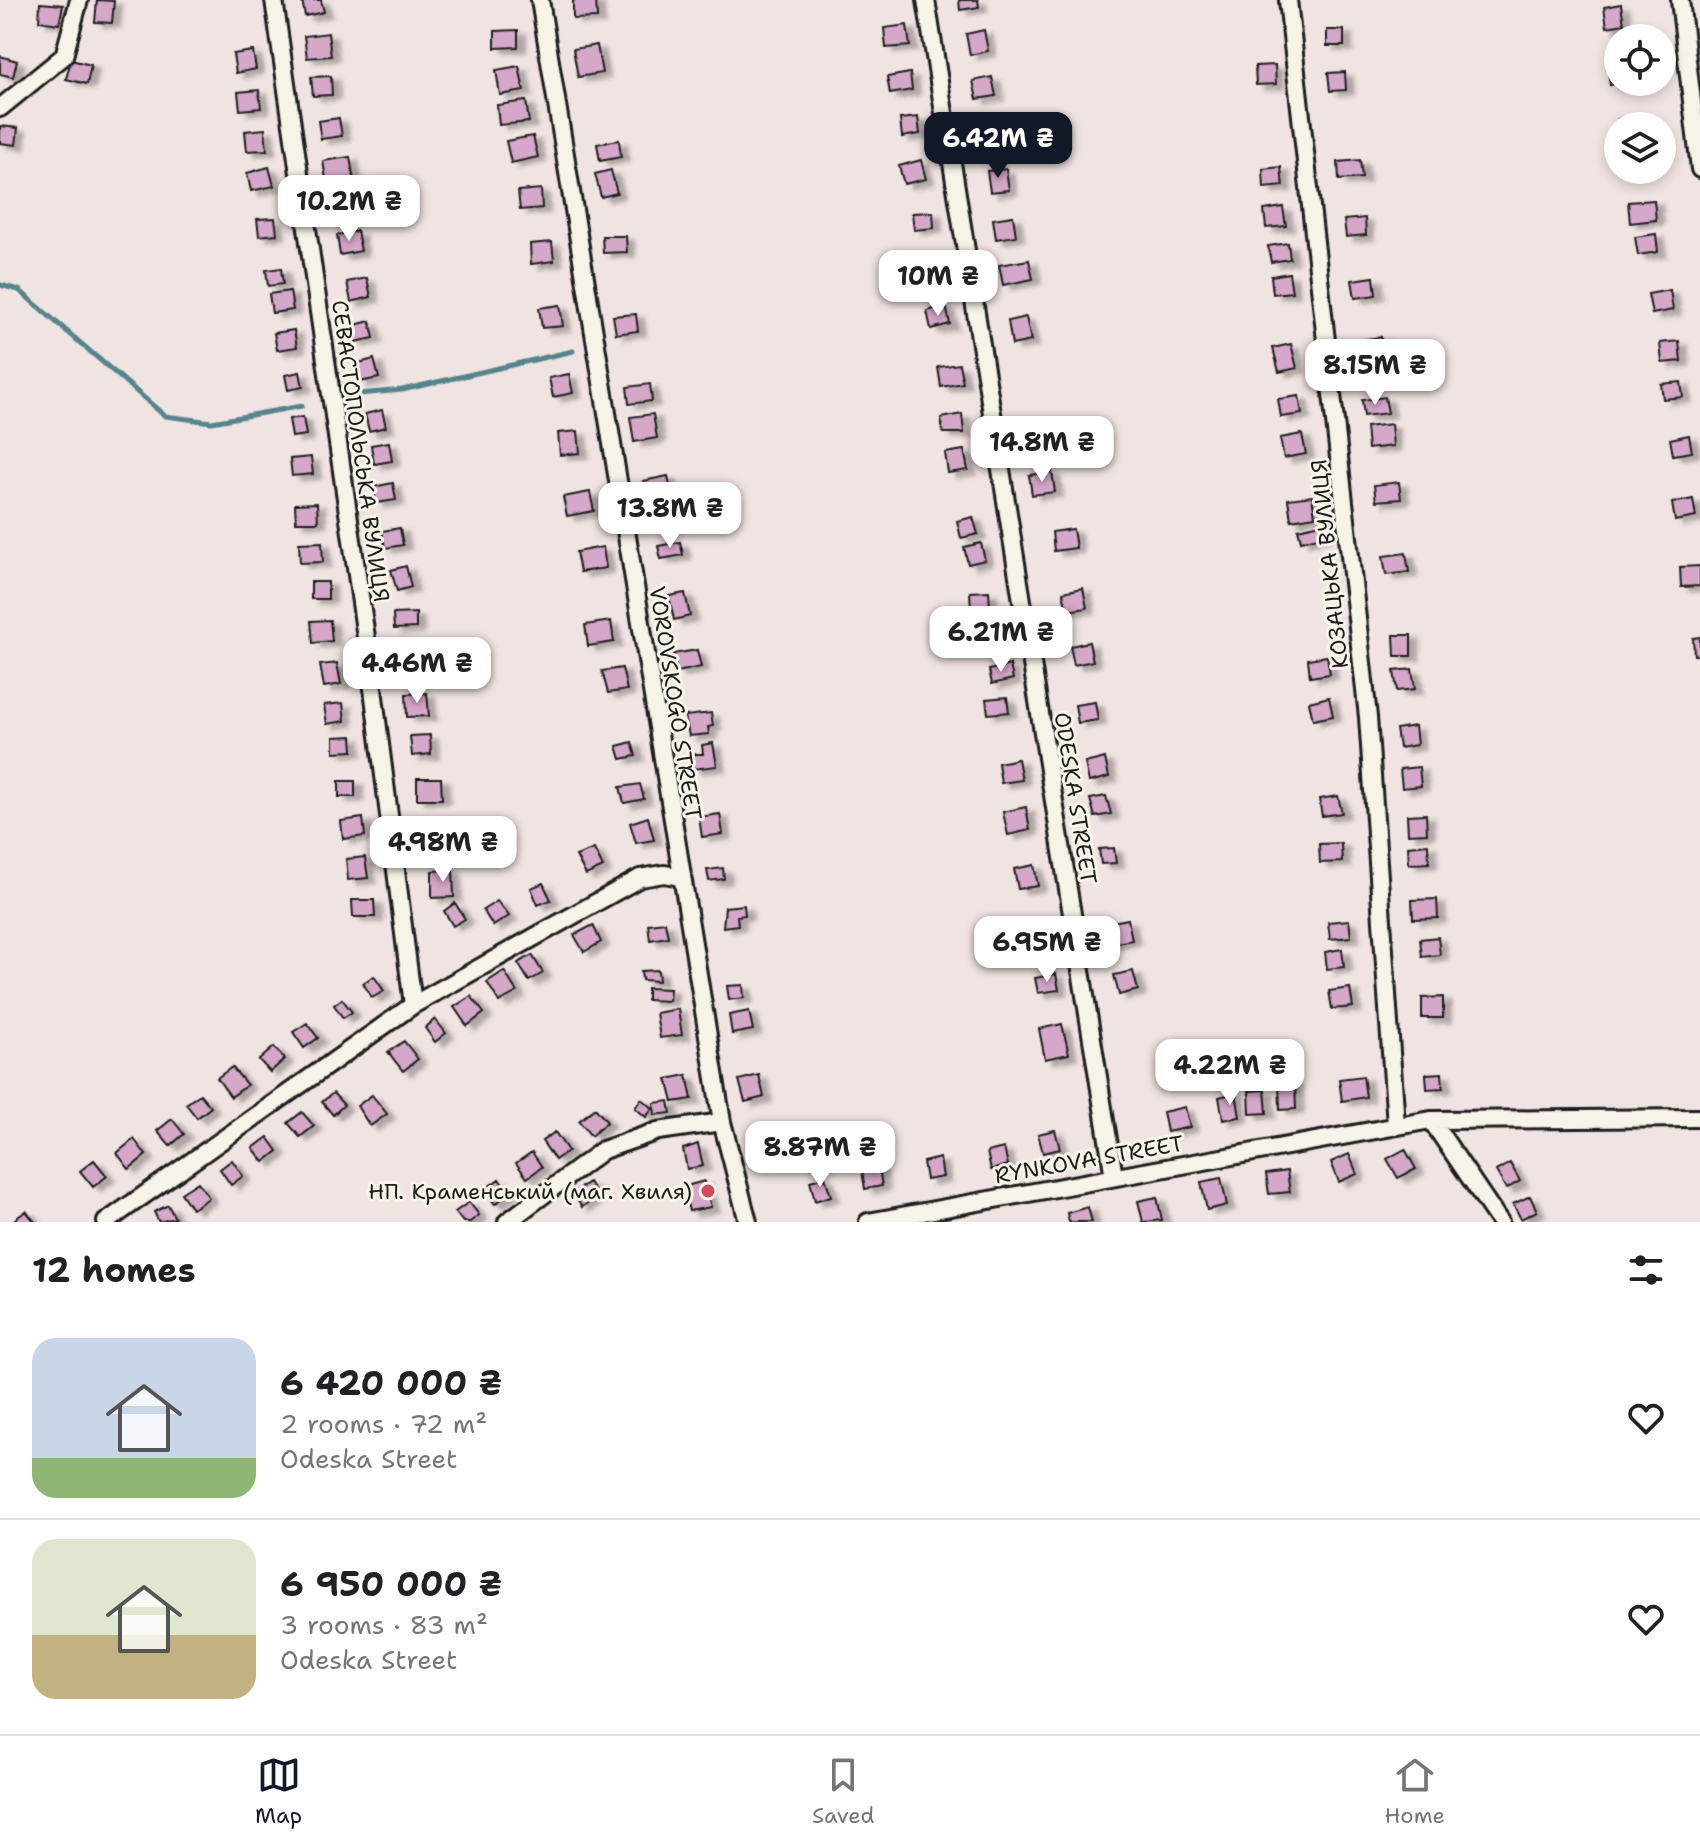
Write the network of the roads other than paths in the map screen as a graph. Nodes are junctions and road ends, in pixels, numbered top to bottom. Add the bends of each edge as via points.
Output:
1 (79, 0) edge
2 (274, 0) edge
3 (540, 0) edge
4 (926, 0) edge
5 (1288, 0) edge
6 (1680, 0) edge
7 (0, 108) edge
8 (1700, 169) edge
9 (681, 877) junction
10 (413, 1005) junction
11 (1700, 1118) edge
12 (1431, 1120) junction
13 (722, 1122) junction
14 (1396, 1125) junction
15 (1114, 1177) junction
16 (106, 1222) edge
17 (507, 1222) edge
18 (748, 1222) edge
19 (868, 1222) edge
20 (1500, 1222) edge

1 - 7 street via 64,56
2 - 10 street, СЕВАСТОПОЛЬСЬКА ВУЛИЦЯ
3 - 9 street, VOROVSKOGO STREET
4 - 15 street, ODESKA STREET
5 - 14 street, КОЗАЦЬКА ВУЛИЦЯ via 1368,717
6 - 8 street
9 - 10 street via 640,878
9 - 13 street, VOROVSKOGO STREET
10 - 16 street
11 - 12 street, RYNKOVA STREET
12 - 14 street, RYNKOVA STREET
12 - 20 street
13 - 17 street via 658,1131 603,1150
13 - 18 street, VOROVSKOGO STREET
14 - 15 street, RYNKOVA STREET
15 - 19 street, RYNKOVA STREET

